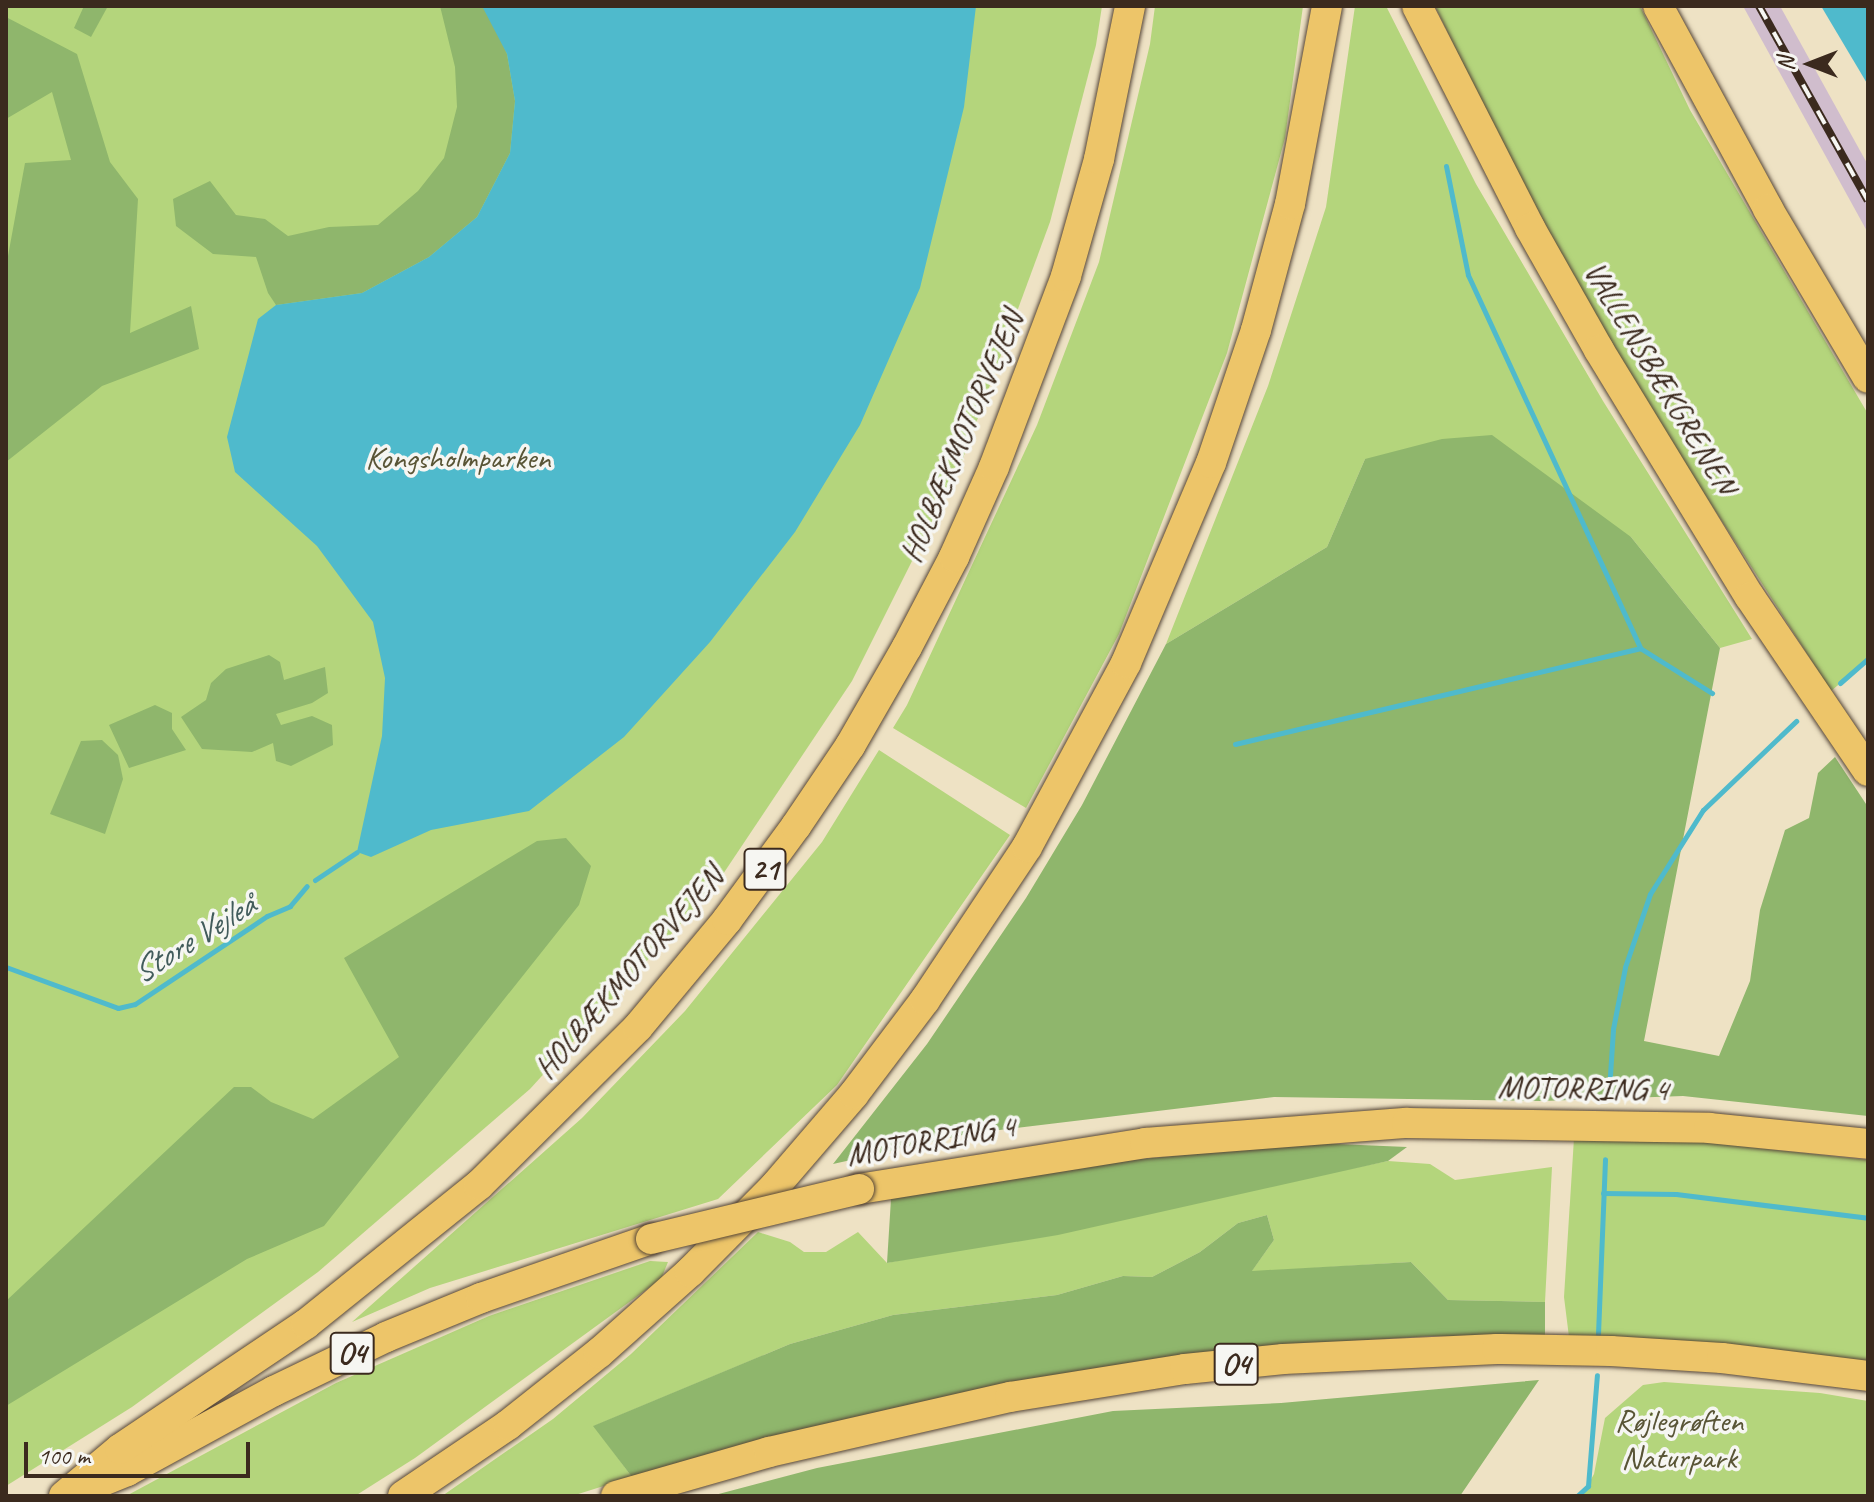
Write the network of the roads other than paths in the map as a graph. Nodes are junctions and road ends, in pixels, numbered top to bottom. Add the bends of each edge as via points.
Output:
1 (1130, 6) edge
2 (1327, 6) edge
3 (1417, 6) edge
4 (1658, 6) edge
5 (1868, 378) edge
6 (1868, 771) edge
7 (1868, 1144) edge
8 (1868, 1376) edge
9 (64, 1496) edge
10 (403, 1496) edge
11 (616, 1496) edge

1 - 9 highway, HOLBÆKMOTORVEJEN / 21 via 1099,159 1066,276 994,467 907,647 796,826 638,1027 479,1185 306,1324 120,1449
2 - 10 highway via 1290,204 1256,330 1211,463 1126,663 1027,847 925,1000 775,1186 599,1353 508,1425
3 - 6 highway, VALLENSBÆKGRENEN via 1599,350 1750,597
4 - 5 highway via 1768,209
7 - 9 highway, MOTORRING 4 / O4, bridge via 1709,1128 1407,1123 1145,1143 859,1189 651,1239 481,1298 386,1337 127,1471
8 - 11 highway, O4 via 1611,1351 1497,1349 1283,1359 1010,1397 769,1452

